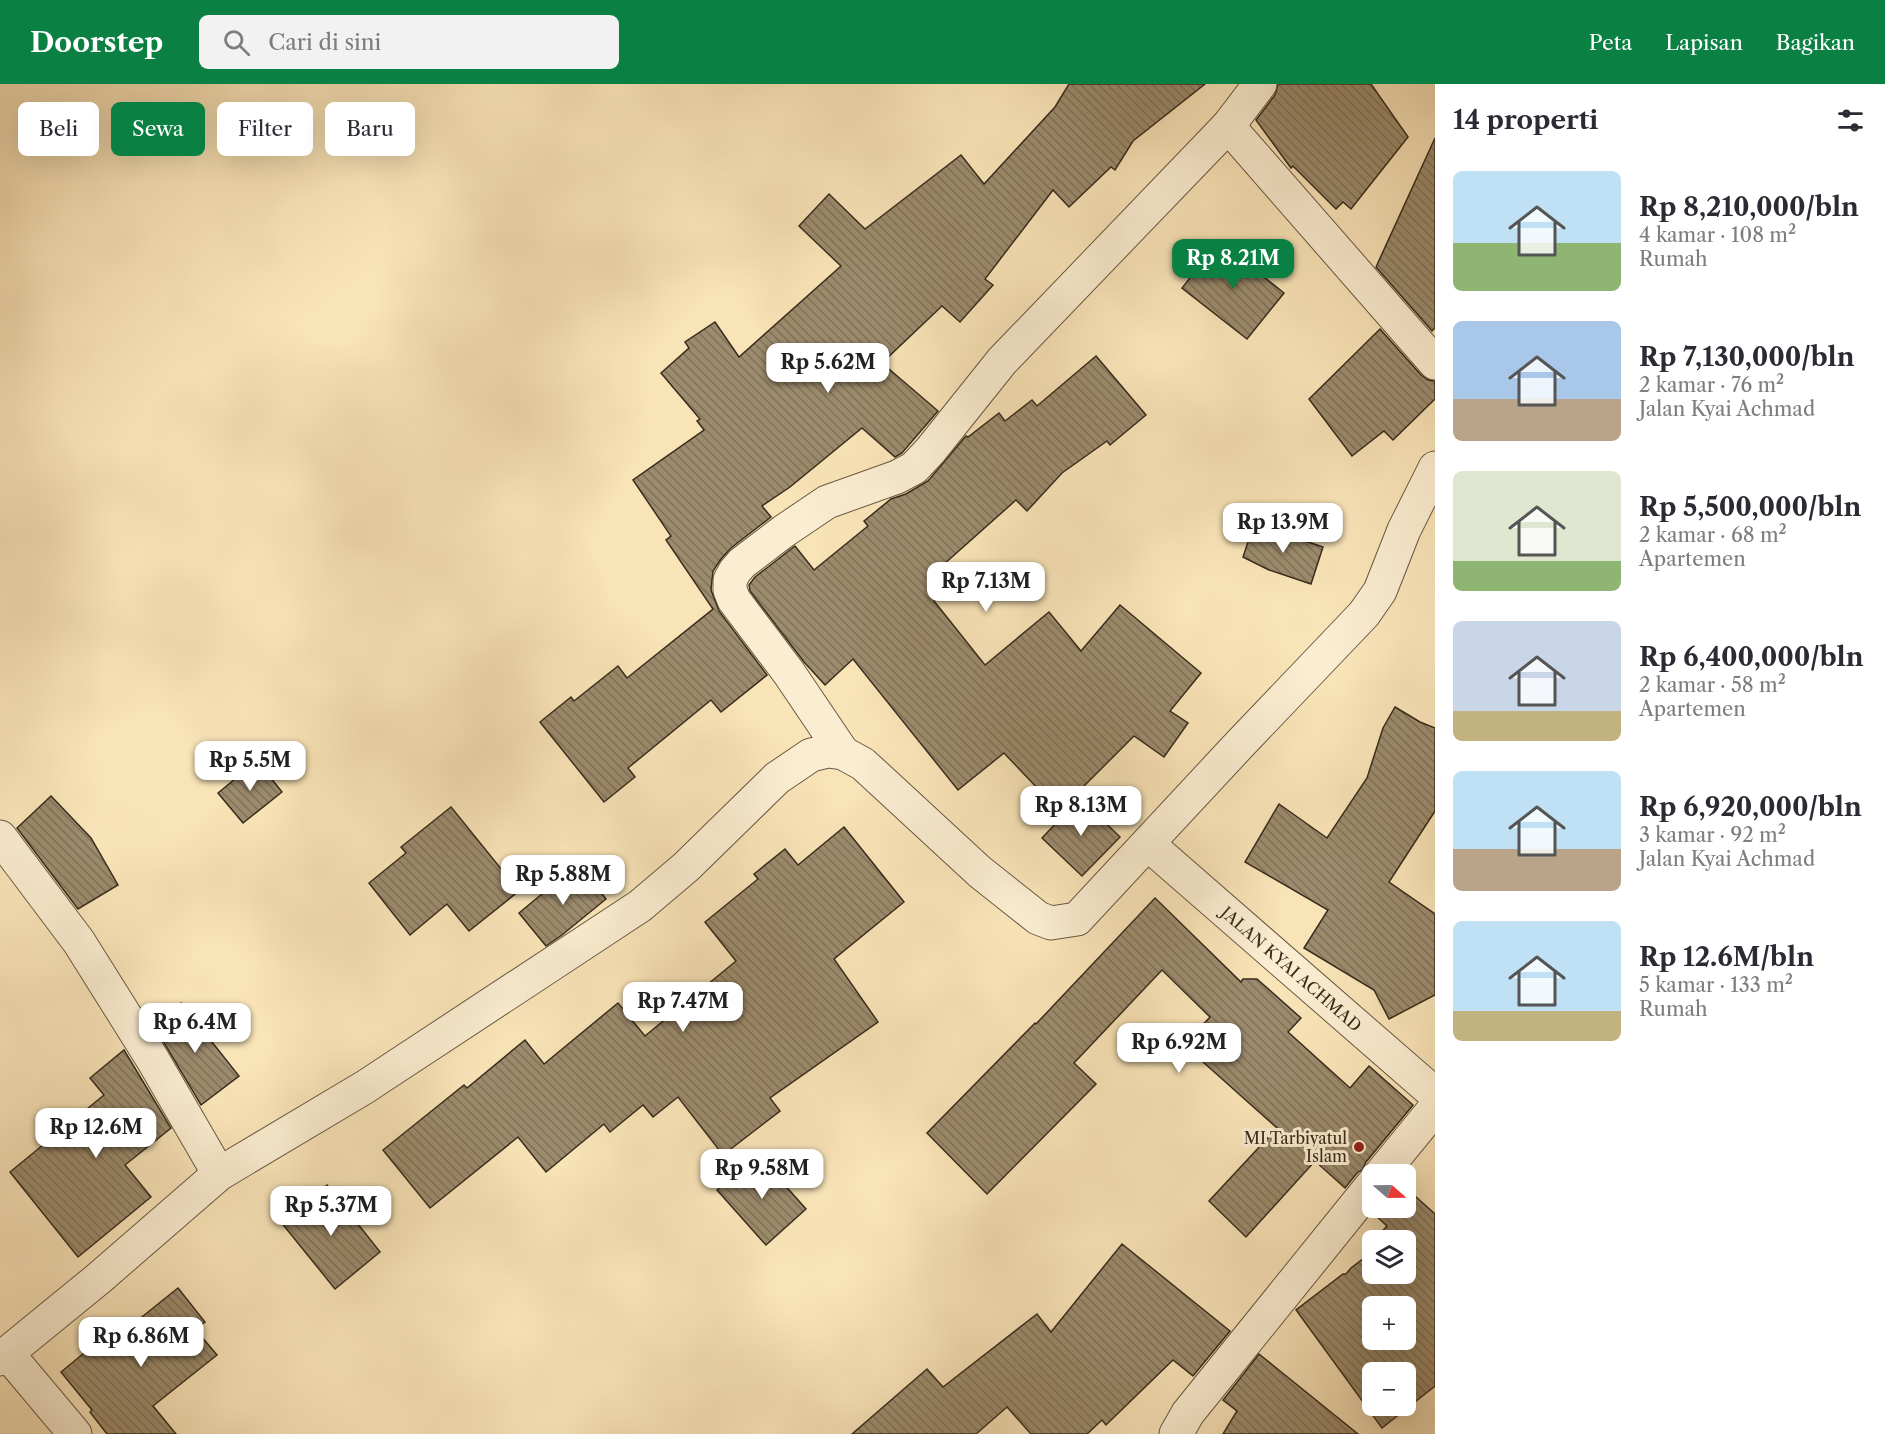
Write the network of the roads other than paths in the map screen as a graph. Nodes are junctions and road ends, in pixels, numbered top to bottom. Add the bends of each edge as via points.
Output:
1 (1260, 84) edge
2 (1228, 126) junction
3 (1435, 363) edge
4 (1435, 468) edge
5 (843, 753) junction
6 (0, 837) edge
7 (1148, 844) junction
8 (1435, 1094) edge
9 (1435, 1108) edge
10 (1389, 1164) edge
11 (219, 1174) junction
12 (1362, 1197) edge
13 (4, 1356) edge
14 (75, 1434) edge
15 (1176, 1434) edge

1 - 2 street
2 - 3 street
2 - 5 street via 1002,361 914,468 827,502 735,570 730,580 734,600 789,672
4 - 7 street via 1380,591 1364,614
5 - 7 street via 863,764 980,872 1045,921 1077,919
5 - 11 street via 811,755 777,777 686,867 640,906 365,1087
6 - 11 street via 79,942
7 - 8 street, JALAN KYAI ACHMAD
9 - 10 street
11 - 13 street
12 - 15 street via 1188,1413
13 - 14 street

